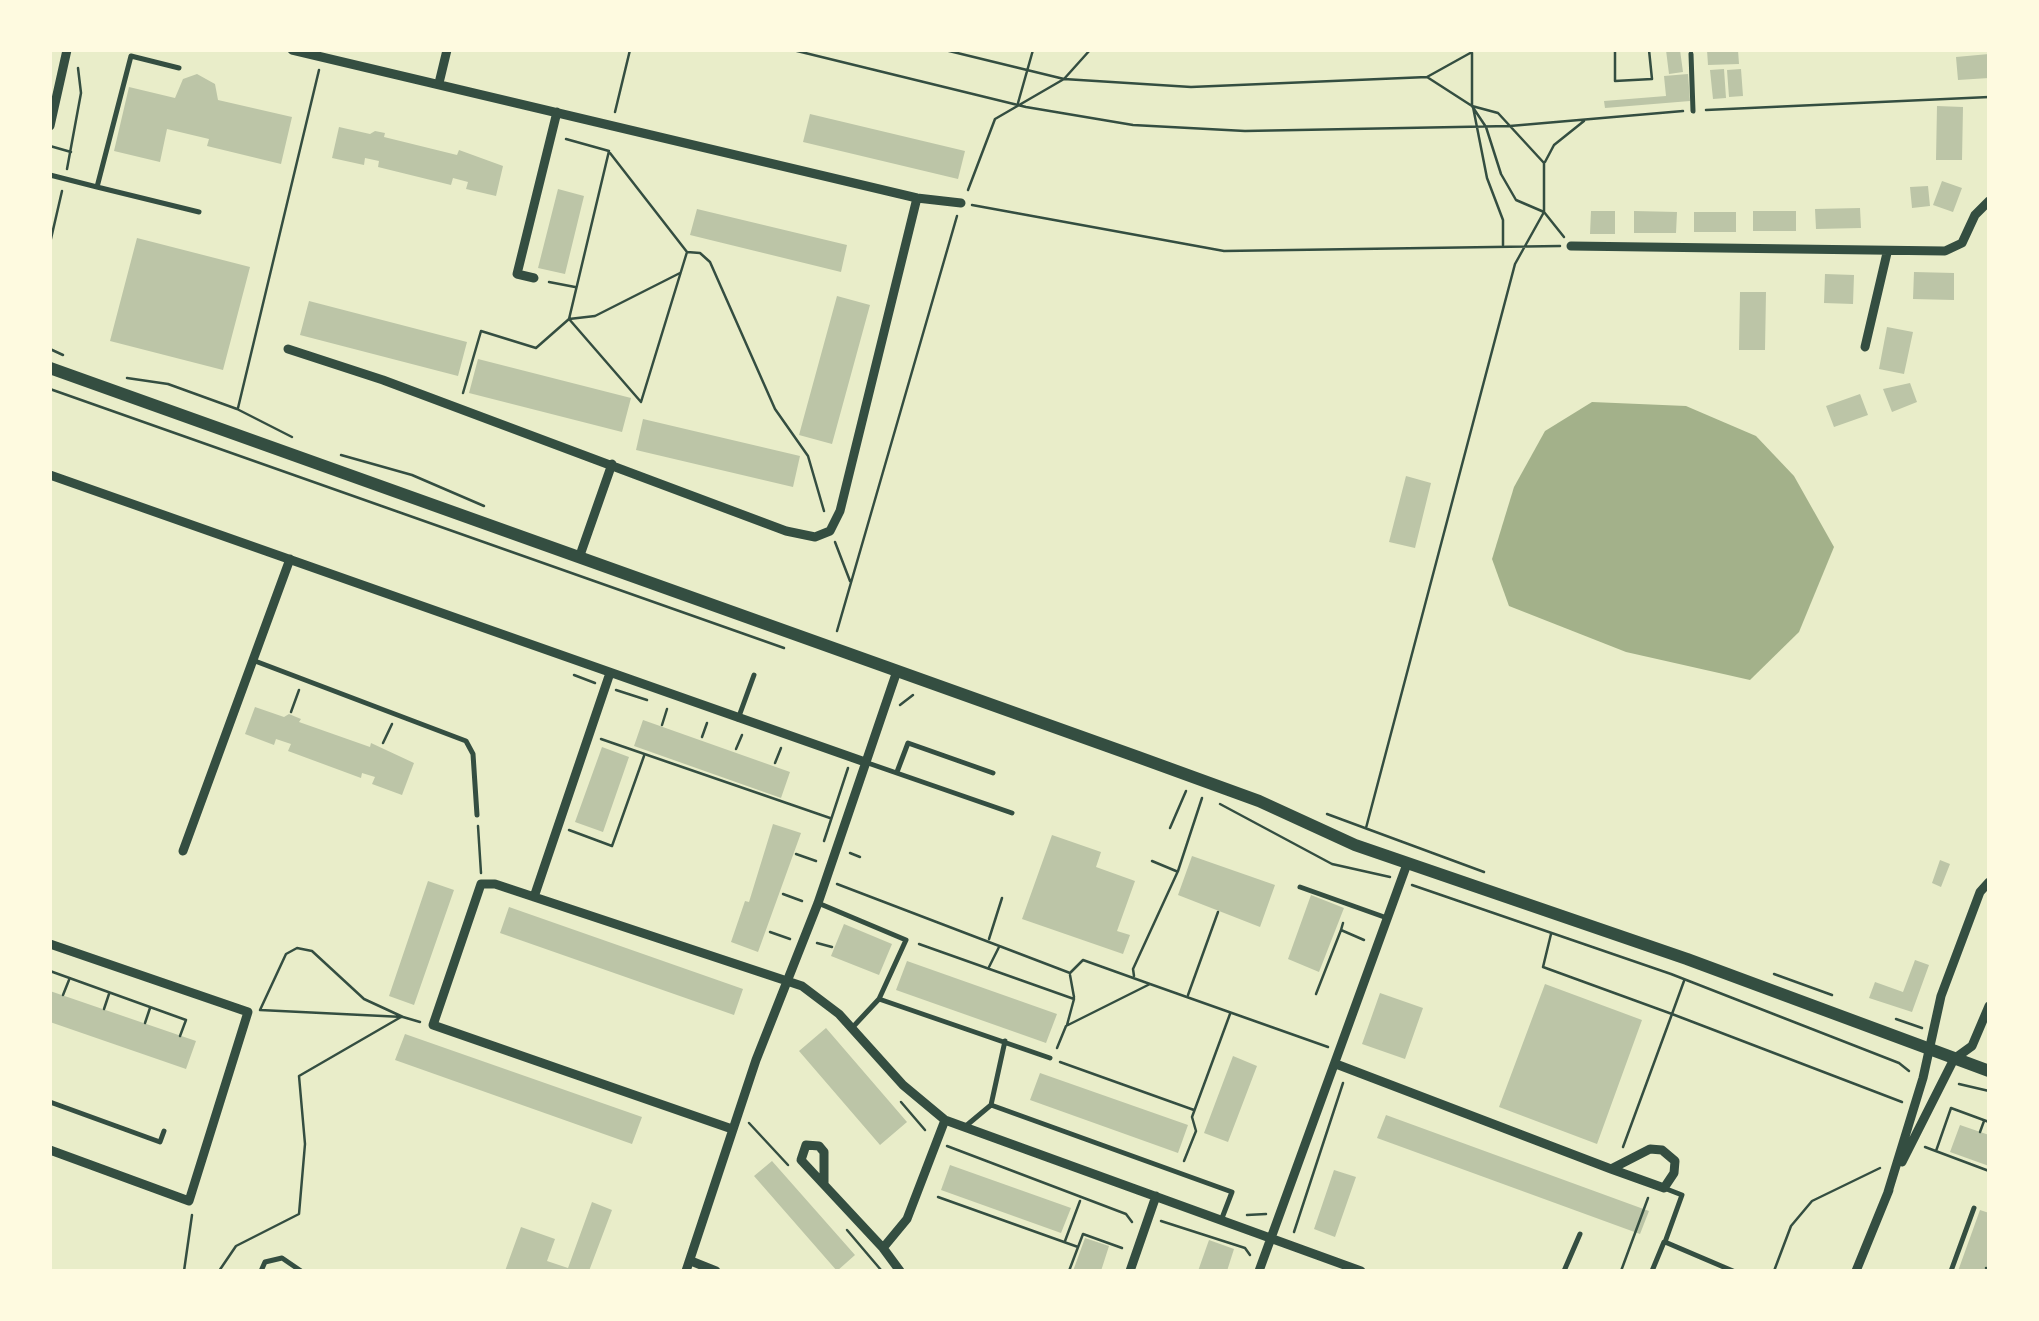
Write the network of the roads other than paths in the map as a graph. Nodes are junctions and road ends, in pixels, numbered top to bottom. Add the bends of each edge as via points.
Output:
1 (68, 50) edge
2 (292, 50) edge
3 (447, 50) edge
4 (1691, 54) dead end
5 (179, 68) dead end
6 (439, 84) junction
7 (1693, 111) road end
8 (556, 117) junction
9 (50, 126) edge
10 (50, 175) edge
11 (97, 187) junction
12 (917, 198) junction
13 (1989, 200) edge
14 (961, 203) road end
15 (199, 212) dead end
16 (1571, 246) road end
17 (1887, 253) junction
18 (534, 278) road end
19 (1865, 347) dead end
20 (288, 349) dead end
21 (50, 368) edge
22 (612, 464) junction
23 (50, 475) edge
24 (290, 558) junction
25 (579, 558) junction
26 (255, 661) junction
27 (610, 673) junction
28 (754, 675) dead end
29 (895, 677) junction
30 (738, 719) junction
31 (866, 762) junction
32 (897, 772) junction
33 (993, 773) dead end
34 (1012, 813) dead end
35 (477, 815) road end
36 (183, 852) dead end
37 (1407, 864) junction
38 (1989, 882) edge
39 (1300, 887) dead end
40 (534, 897) junction
41 (818, 903) junction
42 (1388, 918) junction
43 (50, 944) edge
44 (785, 980) junction
45 (879, 1000) junction
46 (1989, 1006) edge
47 (851, 1030) junction
48 (1005, 1041) junction
49 (1930, 1050) junction
50 (1050, 1058) road end
51 (1954, 1059) junction
52 (1337, 1061) junction
53 (1989, 1071) edge
54 (50, 1102) edge
55 (991, 1105) junction
56 (945, 1120) junction
57 (966, 1126) junction
58 (732, 1129) junction
59 (164, 1131) dead end
60 (50, 1150) edge
61 (1614, 1168) junction
62 (824, 1183) dead end
63 (1664, 1188) junction
64 (1888, 1192) junction
65 (1156, 1196) junction
66 (1974, 1208) dead end
67 (1222, 1218) junction
68 (1580, 1234) dead end
69 (1272, 1236) junction
70 (1665, 1242) junction
71 (883, 1248) junction
72 (688, 1266) edge
73 (261, 1271) edge
74 (301, 1271) edge
75 (716, 1271) edge
76 (900, 1271) edge
77 (1130, 1271) edge
78 (1260, 1271) edge
79 (1361, 1271) edge
80 (1564, 1271) edge
81 (1652, 1271) edge
82 (1732, 1271) edge
83 (1856, 1271) edge
84 (1952, 1271) edge

1 - 9 street
2 - 6 street
3 - 6 street
4 - 7 lane
5 - 11 lane via 131,56
6 - 8 street
8 - 12 street
8 - 18 street via 517,274
10 - 11 lane
11 - 15 lane
12 - 14 street
12 - 22 street via 840,512 830,530 814,536 786,531
13 - 17 street via 1962,243 1945,251
16 - 17 street
17 - 19 street
20 - 22 street
21 - 25 main road
22 - 25 street
23 - 24 street
24 - 26 street
24 - 27 street
25 - 29 main road
26 - 35 lane via 466,741 473,754
26 - 36 street
27 - 30 street
27 - 40 street
28 - 30 lane
29 - 31 street
29 - 37 main road via 1259,801
30 - 31 street
31 - 32 lane
31 - 41 street
32 - 33 lane via 908,743
32 - 34 lane
37 - 42 street
37 - 49 main road
38 - 49 street via 1941,996
39 - 42 lane
40 - 44 street
40 - 58 street via 482,884 433,1025
41 - 44 street
41 - 45 lane via 906,940
42 - 52 street
43 - 60 street via 248,1012 189,1201
44 - 47 street via 822,999
44 - 58 street
45 - 47 lane
45 - 48 lane
46 - 51 street via 1972,1046
47 - 56 street
48 - 50 lane
48 - 55 lane
49 - 51 main road
49 - 64 street
51 - 53 main road
51 - 64 street
52 - 61 street
52 - 69 street
54 - 59 lane via 160,1142
55 - 57 lane
55 - 67 lane via 1232,1192
56 - 57 street
56 - 71 street via 907,1218
57 - 65 street
58 - 72 street
61 - 63 street
61 - 63 street via 1662,1150 1674,1161
62 - 71 street
63 - 70 lane via 1682,1195
64 - 83 street
65 - 67 street
65 - 77 street
66 - 84 lane
67 - 69 street
68 - 80 lane
69 - 78 street
69 - 79 street
70 - 81 lane
70 - 82 lane
71 - 76 street
72 - 75 street
73 - 74 lane via 264,1262 282,1258

